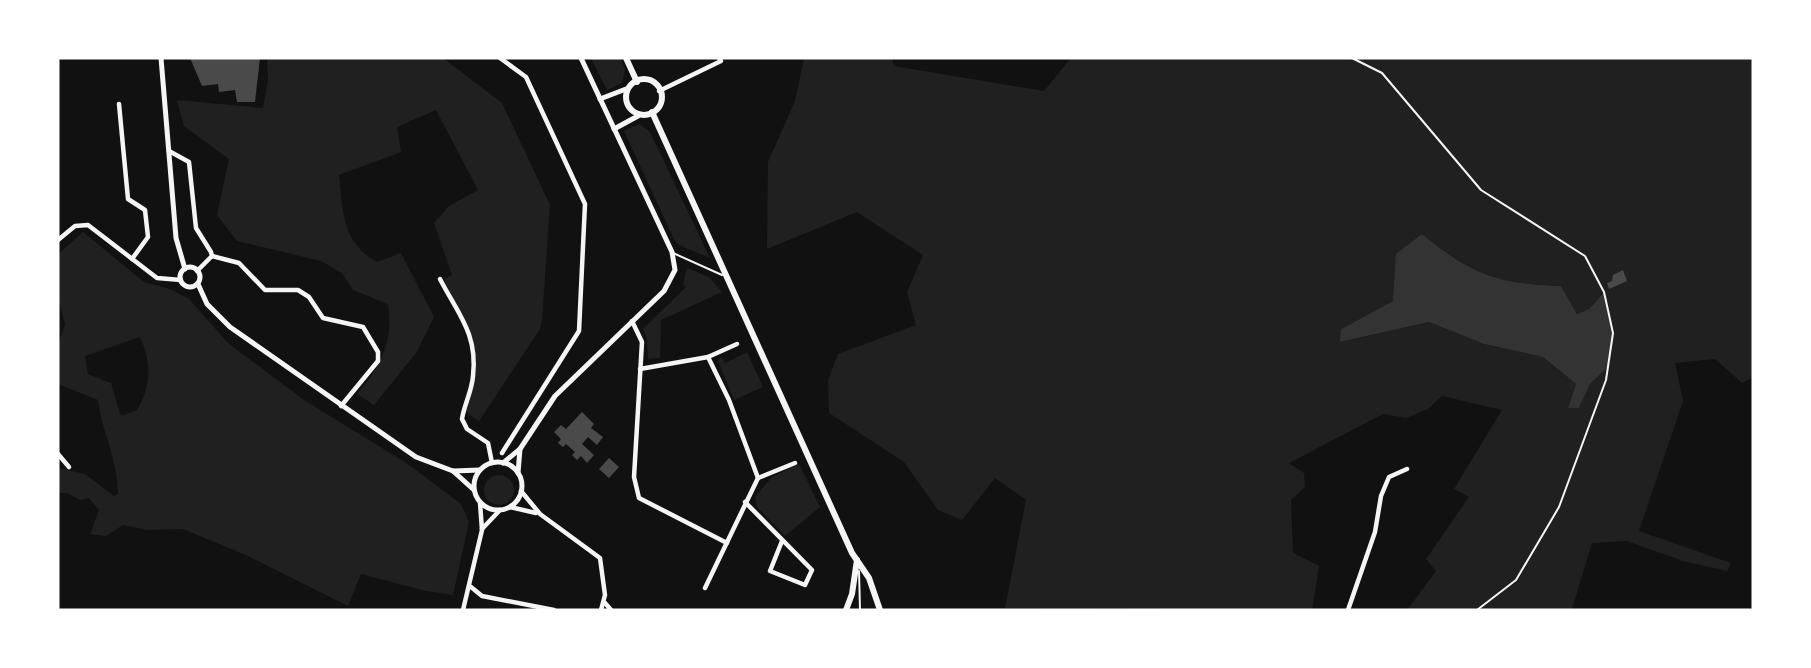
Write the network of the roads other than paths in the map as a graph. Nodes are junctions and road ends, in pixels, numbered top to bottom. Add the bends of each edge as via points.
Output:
1 (161, 58) edge
2 (500, 58) edge
3 (581, 58) edge
4 (626, 58) edge
5 (719, 58) edge
6 (1352, 58) edge
7 (637, 82) junction
8 (626, 89) junction
9 (659, 91) junction
10 (600, 99) junction
11 (119, 104) dead end
12 (652, 112) junction
13 (638, 116) junction
14 (614, 129) junction
15 (167, 151) junction
16 (58, 240) edge
17 (672, 252) junction
18 (212, 256) junction
19 (132, 259) junction
20 (185, 269) junction
21 (197, 271) junction
22 (725, 276) junction
23 (440, 279) dead end
24 (181, 280) junction
25 (198, 284) junction
26 (191, 287) junction
27 (203, 297) junction
28 (632, 321) junction
29 (737, 344) dead end
30 (708, 357) junction
31 (640, 369) junction
32 (341, 406) junction
33 (520, 449) junction
34 (502, 453) dead end
35 (58, 454) edge
36 (492, 463) junction
37 (503, 463) junction
38 (795, 463) dead end
39 (69, 467) dead end
40 (480, 470) junction
41 (1407, 470) dead end
42 (453, 471) junction
43 (518, 473) junction
44 (758, 478) junction
45 (474, 491) junction
46 (521, 491) junction
47 (745, 502) junction
48 (480, 503) junction
49 (510, 507) junction
50 (500, 510) junction
51 (540, 514) junction
52 (482, 530) junction
53 (782, 541) junction
54 (727, 543) junction
55 (857, 560) junction
56 (471, 586) junction
57 (705, 588) dead end
58 (605, 603) junction
59 (463, 610) edge
60 (554, 610) edge
61 (601, 610) edge
62 (611, 610) edge
63 (846, 610) edge
64 (860, 610) edge
65 (880, 610) edge
66 (1348, 610) edge
67 (1477, 610) edge

1 - 15 street
2 - 34 street via 526,77 585,204 579,331
3 - 10 street
4 - 7 main road
5 - 9 street via 721,61
6 - 67 lane via 1382,73 1481,190 1585,256 1604,292 1613,333 1606,380 1559,507 1516,580
7 - 8 main road
7 - 9 main road via 649,78
8 - 10 street
8 - 13 main road
9 - 12 main road via 663,100
10 - 14 street
11 - 19 street via 128,198 144,208 148,237
12 - 13 main road
12 - 22 main road
13 - 14 street
14 - 17 street
15 - 18 street via 189,162 196,228
15 - 20 street via 176,238
16 - 19 street via 82,224
17 - 22 lane
17 - 28 street via 673,279
18 - 21 street
18 - 32 street via 239,263 265,290 304,293 323,318 363,327 378,352 377,361
19 - 24 street via 157,278
20 - 21 street
20 - 24 street
21 - 25 street
22 - 55 main road
23 - 36 street via 466,321 472,342 473,378 463,419 467,429 488,443
24 - 26 street
25 - 26 street
25 - 27 street
26 - 27 street
27 - 32 street via 230,327
28 - 31 street via 642,342
28 - 33 street via 552,399
29 - 30 street
30 - 31 street
30 - 44 street
31 - 54 street via 635,490 642,501
32 - 42 street via 410,454
33 - 37 street
33 - 43 street
35 - 39 street
36 - 37 street
36 - 40 street
37 - 43 street
38 - 44 street
40 - 42 street
40 - 45 street
41 - 66 street via 1389,477
42 - 45 street
43 - 46 street
44 - 47 street
45 - 48 street
46 - 49 street
46 - 51 street
47 - 53 street
47 - 54 street
48 - 50 street
48 - 52 street
49 - 50 street
49 - 51 street
50 - 52 street
51 - 58 street via 600,558
52 - 56 street
53 - 53 street via 812,570 806,585 770,571
54 - 57 street
55 - 63 main road
55 - 64 lane
55 - 65 main road
56 - 59 street
56 - 60 street via 482,596
58 - 61 street
58 - 62 street

